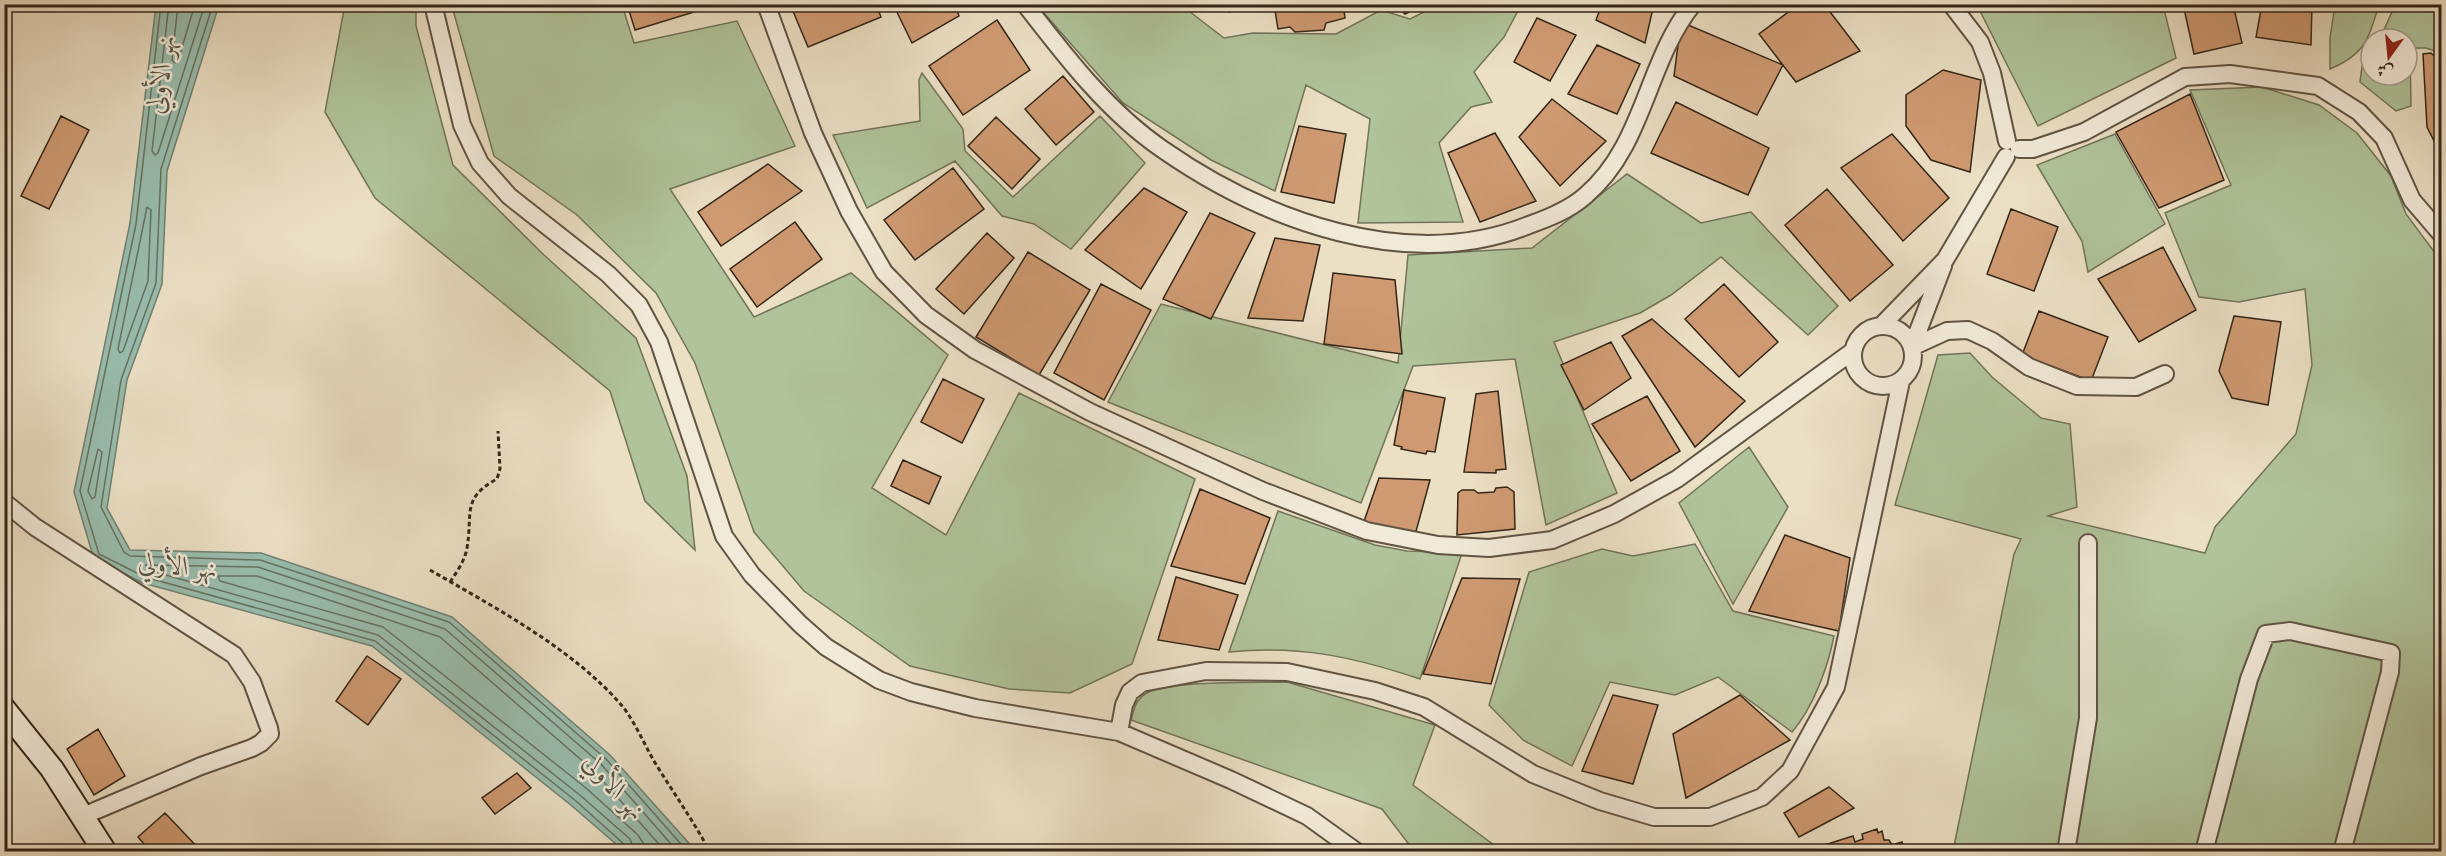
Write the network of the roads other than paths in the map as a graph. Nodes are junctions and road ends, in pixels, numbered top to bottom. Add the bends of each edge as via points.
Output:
1 (433, 4) edge
2 (766, 4) edge
3 (1025, 4) edge
4 (1693, 4) edge
5 (1951, 4) edge
6 (2011, 149) junction
7 (2442, 235) edge
8 (1945, 260) junction
9 (1882, 325) junction
10 (1912, 347) junction
11 (1853, 351) junction
12 (2165, 374) dead end
13 (1901, 381) junction
14 (4, 502) edge
15 (2088, 543) dead end
16 (4, 709) edge
17 (1119, 732) junction
18 (83, 816) junction
19 (105, 852) edge
20 (1357, 852) edge
21 (2067, 852) edge
22 (2204, 852) edge
23 (2342, 852) edge

1 - 17 street via 462,125 480,163 509,196 608,274 639,305 659,342 724,536 752,575 826,647 879,680 953,703
2 - 11 street via 813,133 849,211 884,272 926,315 975,350 1090,412 1263,491 1367,531 1414,541 1489,549 1552,540 1614,514 1677,479
3 - 4 street via 1115,110 1162,149 1225,187 1331,232 1442,243 1519,230 1555,215 1606,176 1623,152 1683,16
5 - 6 street via 1980,42
6 - 7 street via 2033,149 2084,132 2185,78 2230,74 2318,86 2359,112 2384,138 2412,200
6 - 8 street
8 - 9 street
8 - 10 street
9 - 10 street via 1902,331
9 - 11 street via 1863,333
10 - 12 street via 1947,331 1968,330 1992,341 2029,367 2077,386 2136,387
10 - 13 street via 1912,366
11 - 13 street via 1853,361 1863,379 1882,386
13 - 17 street via 1836,687 1790,771 1762,797 1710,817 1654,817 1600,801 1533,774 1424,707 1375,691 1287,672 1206,671 1142,683 1127,698
14 - 18 street via 35,527 234,655 252,682 269,728 267,739 252,748
15 - 21 street via 2088,718
16 - 18 main road
17 - 20 street via 1307,816
18 - 19 main road
22 - 23 street via 2242,701 2266,634 2290,631 2391,653 2391,672

